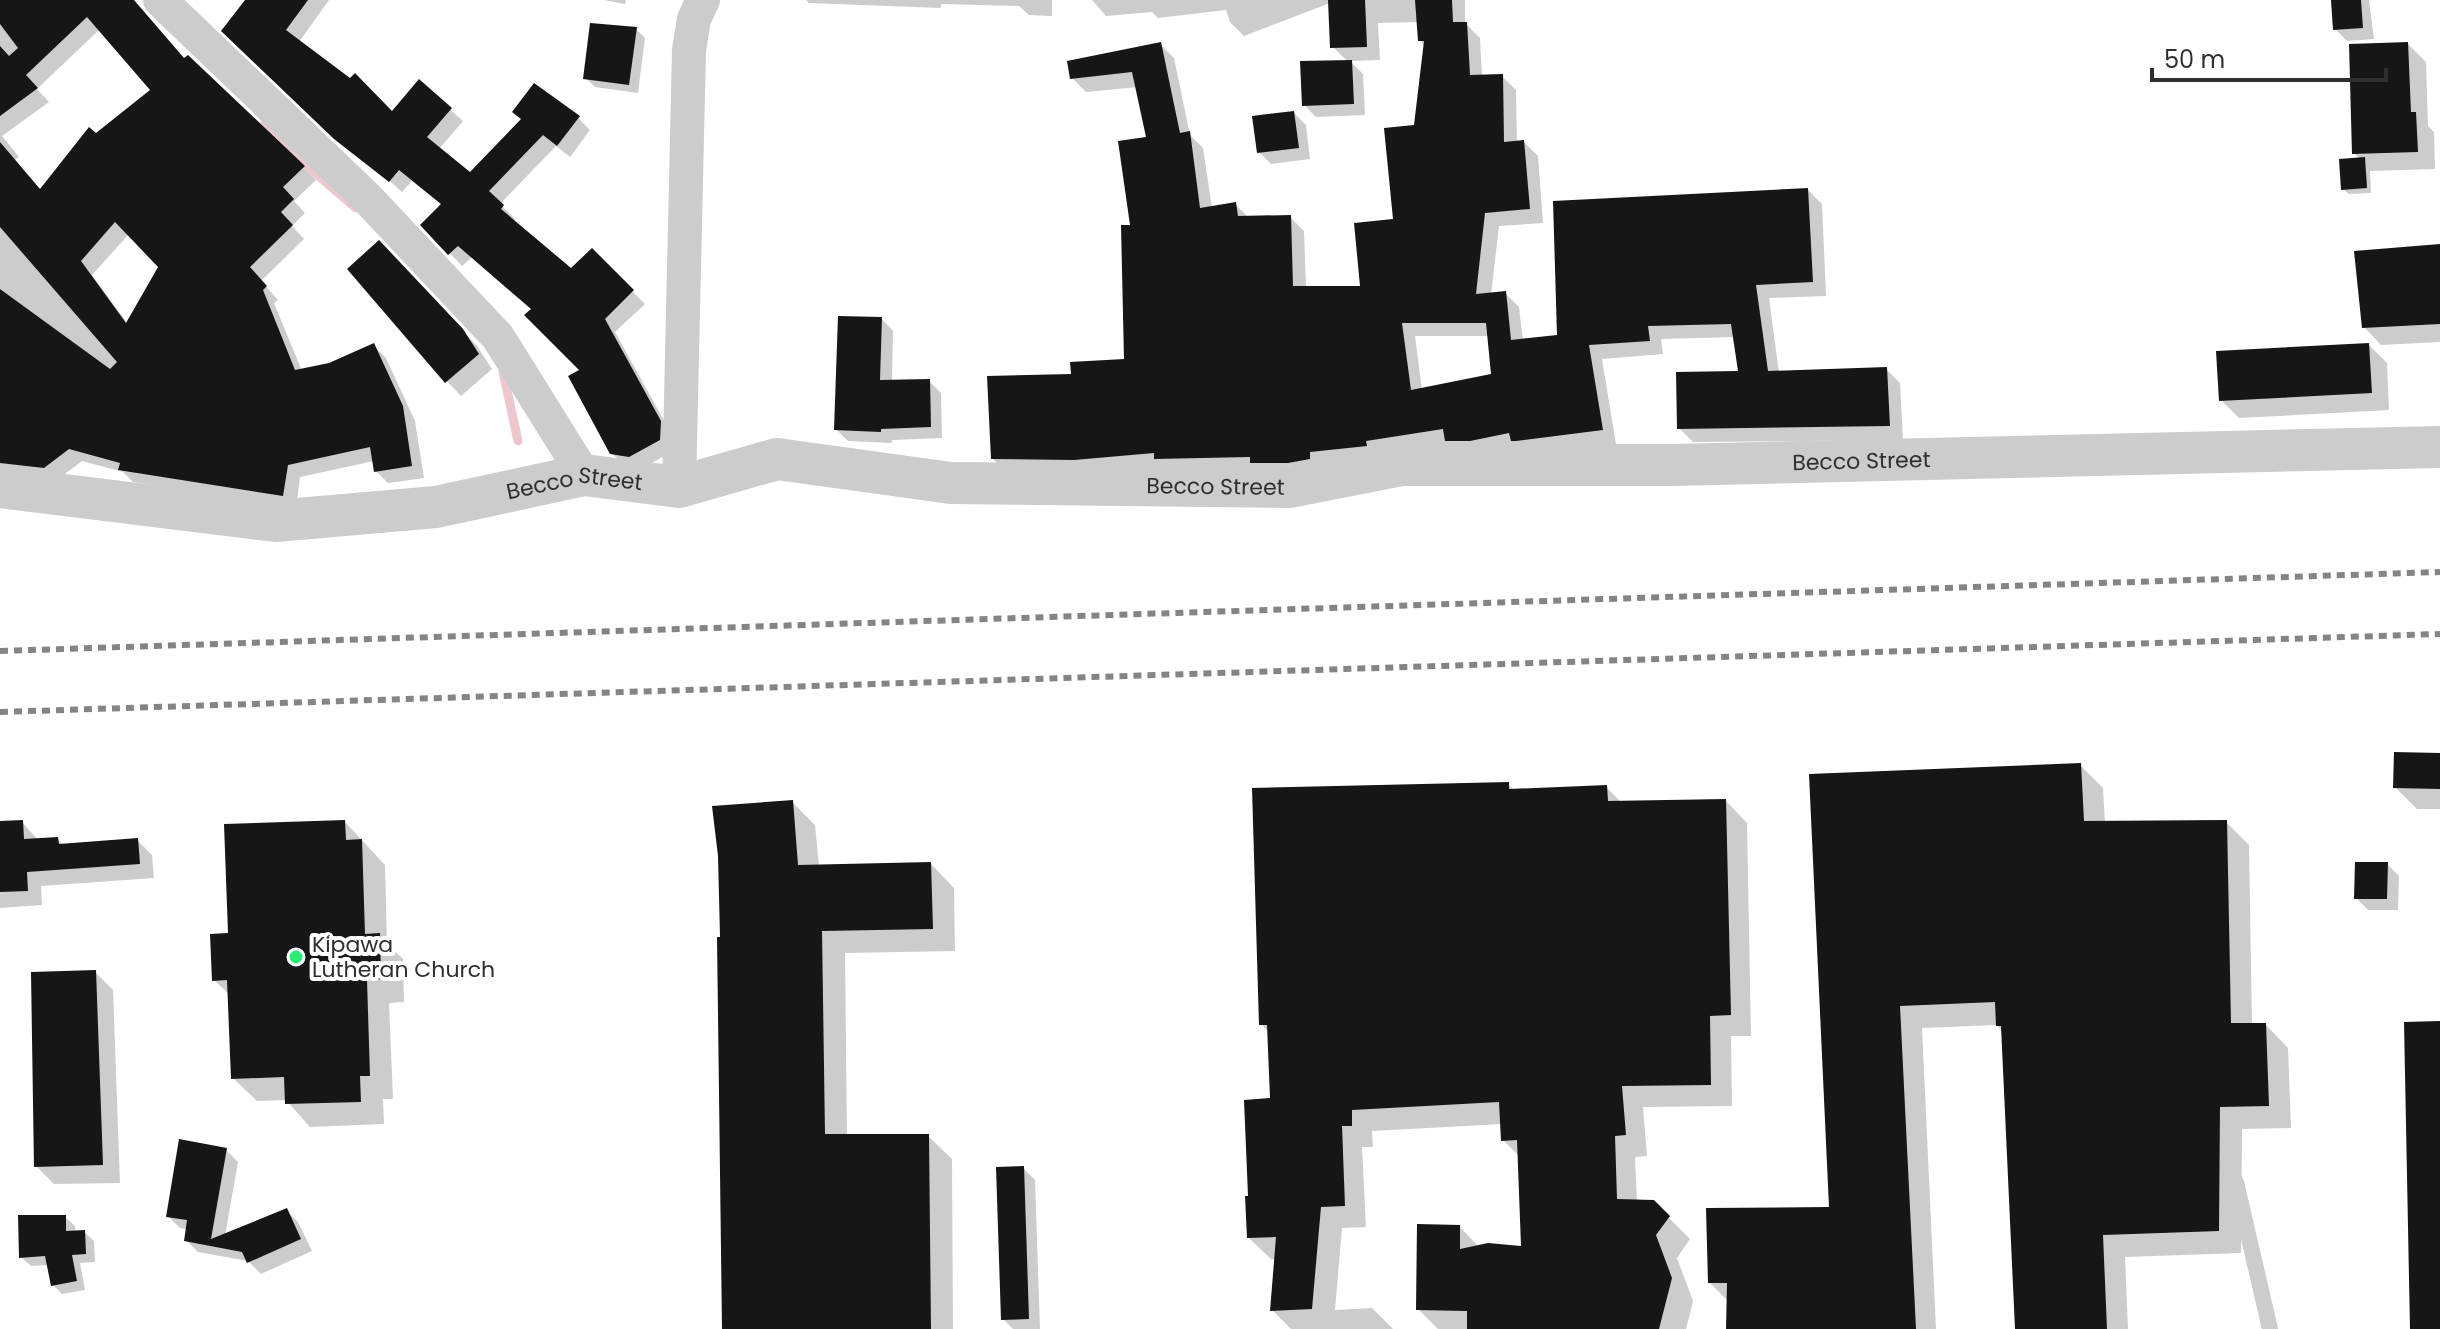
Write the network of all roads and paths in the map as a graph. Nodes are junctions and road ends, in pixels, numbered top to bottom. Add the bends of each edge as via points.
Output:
1 (160, 0) edge
2 (703, 0) edge
3 (2440, 447) edge
4 (584, 475) junction
5 (0, 487) edge
6 (679, 487) junction
7 (2236, 1182) dead end
8 (2270, 1329) edge

1 - 4 street via 366,197 498,337
2 - 6 street via 689,50
3 - 6 street, Becco Street via 1673,465 1402,465 1290,487 951,483 777,459
4 - 5 street, Becco Street via 436,507 275,521
4 - 6 street, Becco Street
7 - 8 lane

